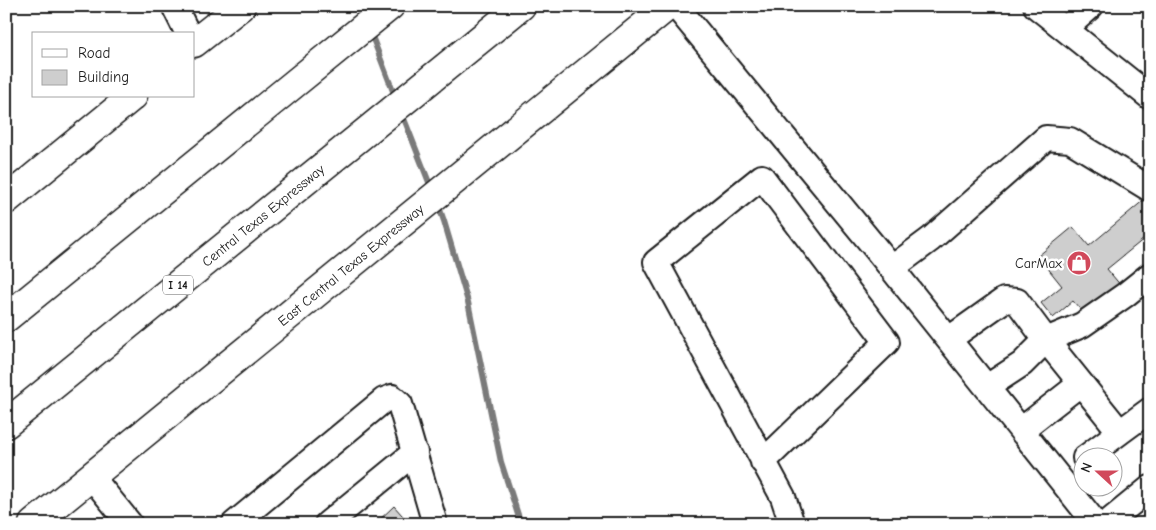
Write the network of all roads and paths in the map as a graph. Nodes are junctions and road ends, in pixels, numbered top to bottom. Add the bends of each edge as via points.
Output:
1 (174, 6) edge
2 (241, 6) edge
3 (390, 6) edge
4 (521, 6) edge
5 (668, 6) edge
6 (676, 6) edge
7 (1036, 6) edge
8 (1091, 6) edge
9 (1065, 29) junction
10 (187, 32) edge
11 (195, 42) edge
12 (1150, 97) edge
13 (131, 98) edge
14 (1150, 189) edge
15 (6, 200) edge
16 (892, 268) junction
17 (1150, 274) edge
18 (6, 318) edge
19 (949, 340) junction
20 (1046, 340) junction
21 (1080, 384) junction
22 (987, 387) junction
23 (1150, 410) edge
24 (6, 424) edge
25 (1022, 430) junction
26 (1120, 432) junction
27 (1098, 448) edge
28 (416, 452) junction
29 (763, 462) junction
30 (1074, 466) edge
31 (91, 476) junction
32 (1059, 477) junction
33 (1150, 488) edge
34 (33, 524) edge
35 (130, 524) edge
36 (234, 524) edge
37 (328, 524) edge
38 (435, 524) edge
39 (792, 524) edge
40 (1096, 524) edge
41 (1106, 524) edge

1 - 10 lane
2 - 11 main road
3 - 18 main road
4 - 24 main road, Central Texas Expressway / I 14
5 - 31 main road, East Central Texas Expressway
6 - 16 lane
7 - 9 lane
8 - 9 lane
9 - 12 lane
13 - 15 main road
14 - 16 lane via 1070,140 1046,138
16 - 19 lane
17 - 20 lane via 1082,325
19 - 20 lane via 1004,300 1017,301
19 - 22 lane
20 - 21 lane
20 - 22 lane via 1022,364
21 - 25 lane
21 - 26 lane
22 - 25 lane
23 - 26 lane
25 - 32 lane
26 - 27 lane
28 - 36 lane via 400,404 392,398 384,400
28 - 37 lane
28 - 38 lane
29 - 29 lane via 656,262 762,177 887,342
29 - 39 lane
30 - 32 lane
31 - 34 main road, East Central Texas Expressway
31 - 35 lane
32 - 40 lane
33 - 41 lane

